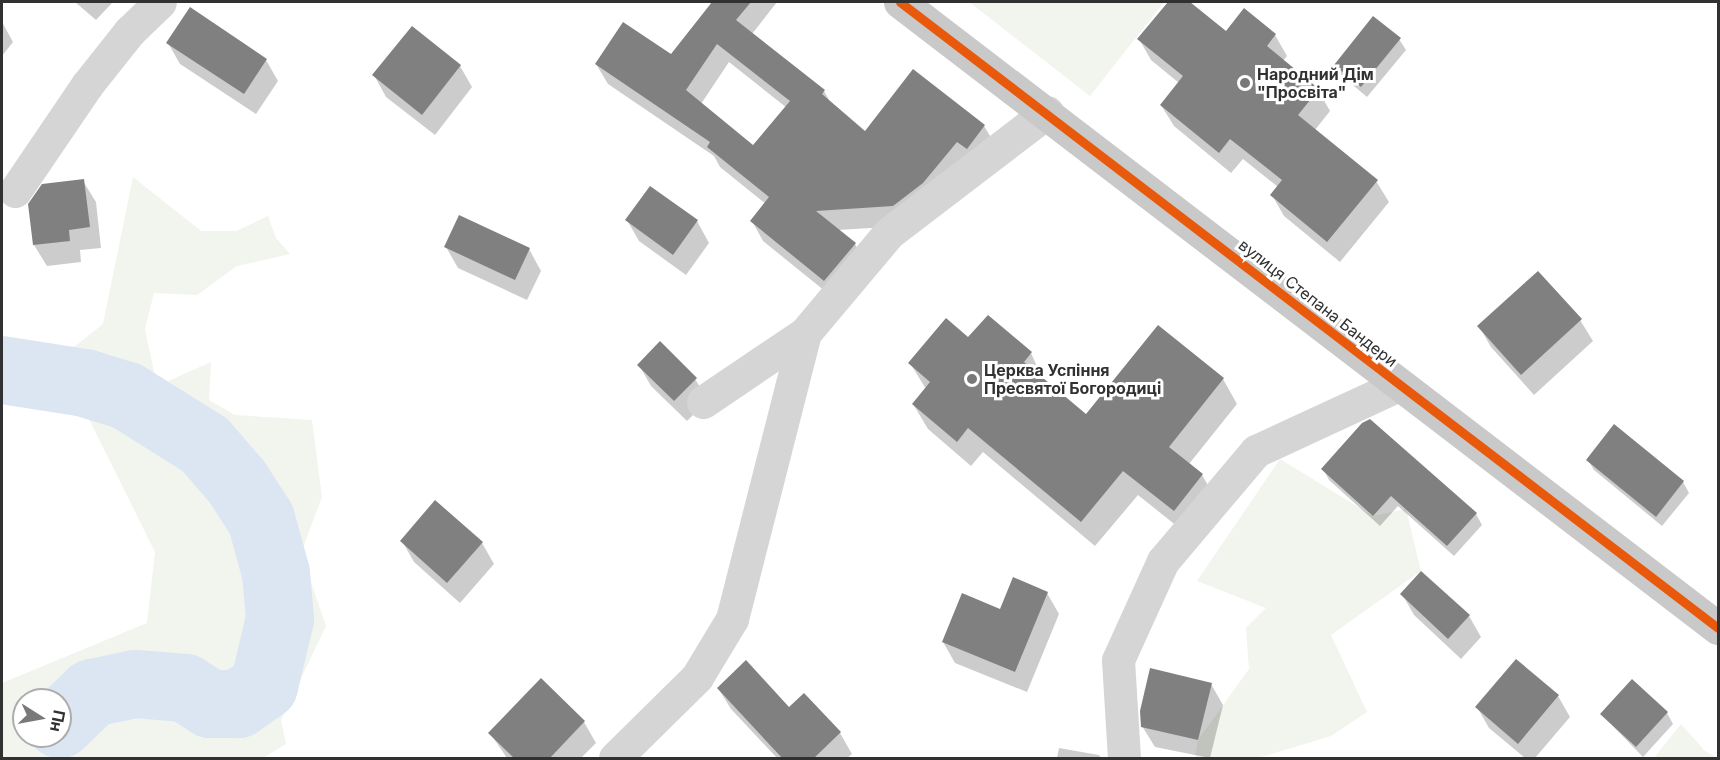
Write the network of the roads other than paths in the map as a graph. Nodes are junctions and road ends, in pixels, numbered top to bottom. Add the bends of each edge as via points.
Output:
1 (160, 2) edge
2 (900, 2) edge
3 (1047, 112) junction
4 (15, 191) dead end
5 (805, 333) junction
6 (1400, 385) junction
7 (704, 402) dead end
8 (1719, 628) edge
9 (615, 759) edge
10 (1124, 759) edge

1 - 4 lane via 129,32 87,85
2 - 3 main road, вулиця Степана Бандери
3 - 5 lane via 889,233
3 - 6 main road, вулиця Степана Бандери
5 - 7 lane
5 - 9 lane via 732,619 697,677
6 - 8 main road, вулиця Степана Бандери
6 - 10 lane via 1256,451 1163,561 1118,660

